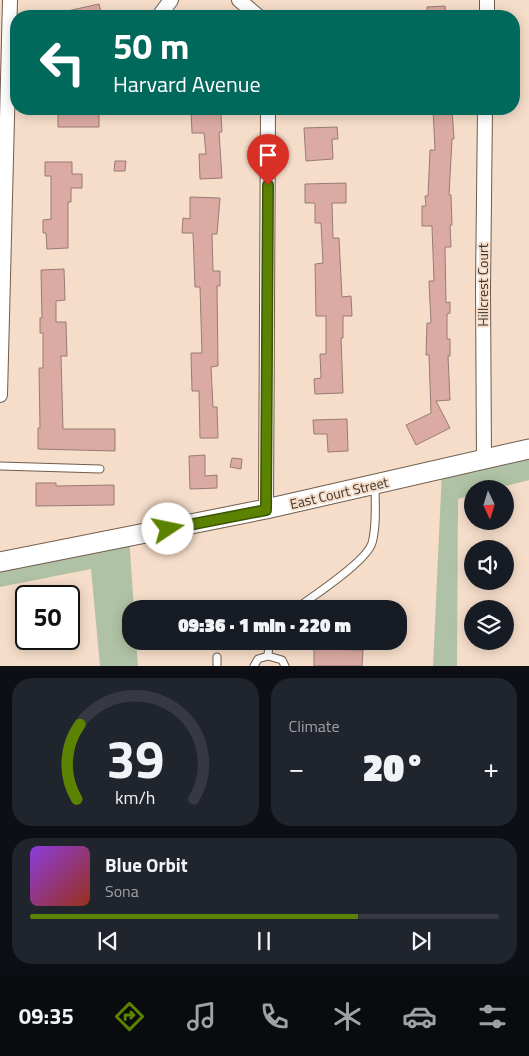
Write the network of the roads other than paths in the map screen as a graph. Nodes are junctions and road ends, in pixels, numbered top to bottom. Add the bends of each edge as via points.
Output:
1 (10, 0) edge
2 (239, 0) edge
3 (251, 10) edge
4 (8, 68) edge
5 (268, 115) edge
6 (485, 115) edge
7 (1, 254) edge
8 (0, 395) edge
9 (529, 449) edge
10 (484, 460) junction
11 (0, 466) edge
12 (100, 469) dead end
13 (375, 485) junction
14 (266, 510) junction
15 (0, 562) edge
16 (308, 600) edge
17 (268, 650) edge
18 (268, 656) junction
19 (217, 657) dead end
20 (217, 666) edge
21 (254, 666) edge
22 (285, 666) edge

1 - 4 street
2 - 3 street
4 - 7 street
5 - 14 street
6 - 10 street, Hillcrest Court
7 - 8 street
9 - 10 main road, East Court Street
10 - 13 main road, East Court Street
11 - 12 lane
13 - 14 main road, East Court Street
13 - 16 lane via 376,515 371,544 364,557
14 - 15 main road, East Court Street
17 - 18 lane
18 - 21 lane via 258,659
18 - 22 lane via 282,660
19 - 20 lane

